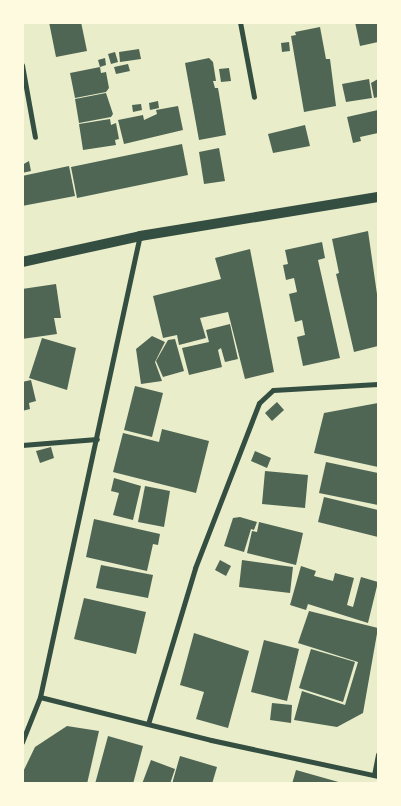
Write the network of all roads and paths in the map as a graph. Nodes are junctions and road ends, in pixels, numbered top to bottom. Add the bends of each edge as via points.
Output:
1 (240, 22) edge
2 (22, 65) edge
3 (254, 97) dead end
4 (35, 137) dead end
5 (378, 197) edge
6 (140, 236) junction
7 (22, 262) edge
8 (378, 384) edge
9 (97, 439) junction
10 (22, 445) edge
11 (40, 697) junction
12 (148, 724) junction
13 (22, 742) edge
14 (378, 754) edge
15 (376, 776) edge

1 - 3 street
2 - 4 street
5 - 6 main road
6 - 7 main road
6 - 9 street
8 - 12 street via 273,390 259,403 195,568
9 - 10 street
9 - 11 street
11 - 12 street
11 - 13 street
12 - 15 street
14 - 15 street

